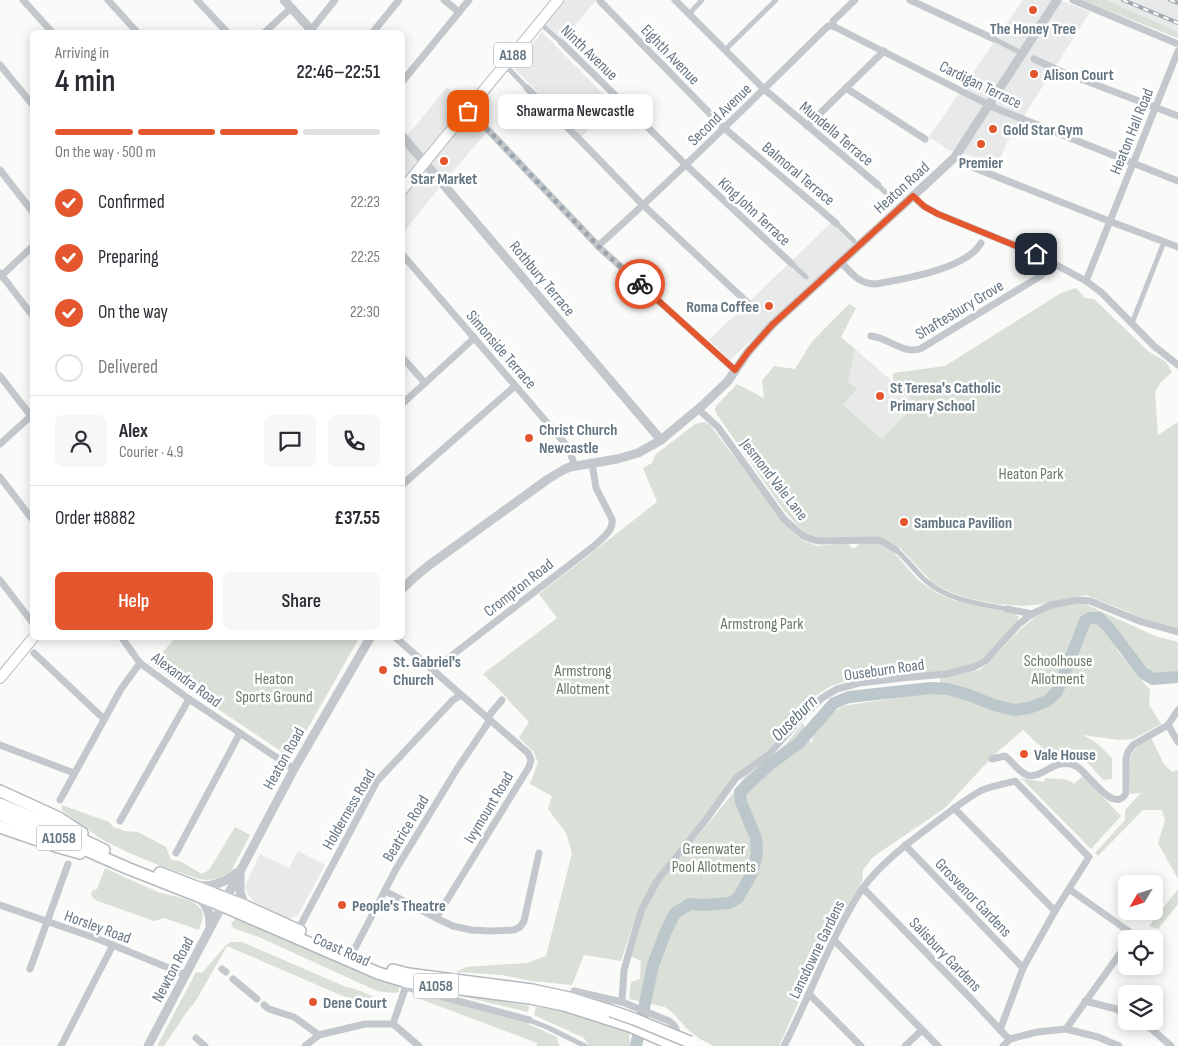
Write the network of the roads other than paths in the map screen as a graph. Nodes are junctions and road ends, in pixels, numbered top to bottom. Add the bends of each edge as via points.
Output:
1 (23, 0) edge
2 (108, 0) edge
3 (196, 0) edge
4 (284, 0) edge
5 (335, 0) edge
6 (399, 0) edge
7 (444, 0) edge
8 (469, 0) edge
9 (558, 0) edge
10 (599, 0) edge
11 (675, 0) edge
12 (702, 0) edge
13 (776, 0) edge
14 (855, 0) edge
15 (910, 0) edge
16 (1057, 0) edge
17 (1073, 0) edge
18 (291, 8) junction
19 (459, 12) junction
20 (688, 14) junction
21 (540, 22) junction
22 (832, 26) junction
23 (50, 30) edge
24 (135, 30) edge
25 (225, 30) edge
26 (267, 30) edge
27 (311, 30) edge
28 (313, 30) edge
29 (375, 30) edge
30 (994, 39) joint
31 (562, 43) joint
32 (1178, 44) edge
33 (725, 50) junction
34 (884, 51) junction
35 (1178, 51) edge
36 (1023, 54) junction
37 (1034, 59) dead end
38 (0, 65) edge
39 (505, 65) junction
40 (405, 78) edge
41 (527, 88) joint
42 (846, 88) junction
43 (764, 90) junction
44 (30, 102) edge
45 (989, 104) junction
46 (1156, 108) junction
47 (468, 111) junction
48 (1178, 116) edge
49 (807, 126) junction
50 (724, 128) junction
51 (405, 139) edge
52 (925, 139) dead end
53 (425, 162) junction
54 (1134, 163) junction
55 (686, 165) junction
56 (967, 165) dead end
57 (0, 170) edge
58 (1178, 181) edge
59 (878, 185) joint
60 (405, 186) edge
61 (913, 196) junction
62 (891, 198) dead end
63 (643, 205) junction
64 (30, 208) edge
65 (1109, 221) junction
66 (836, 223) joint
67 (854, 241) dead end
68 (1164, 242) junction
69 (981, 243) dead end
70 (598, 246) junction
71 (1178, 247) edge
72 (30, 249) edge
73 (405, 257) edge
74 (841, 262) junction
75 (1052, 262) junction
76 (792, 264) joint
77 (1, 275) edge
78 (806, 277) dead end
79 (1086, 281) junction
80 (749, 304) dead end
81 (30, 312) edge
82 (1132, 323) junction
83 (872, 336) dead end
84 (474, 337) junction
85 (405, 361) edge
86 (1177, 362) edge
87 (735, 370) junction
88 (0, 376) edge
89 (425, 384) junction
90 (515, 386) junction
91 (405, 401) edge
92 (698, 409) junction
93 (30, 413) edge
94 (30, 417) edge
95 (661, 440) junction
96 (0, 444) edge
97 (592, 464) junction
98 (575, 466) junction
99 (0, 477) edge
100 (405, 482) edge
101 (30, 516) edge
102 (896, 550) joint
103 (0, 580) edge
104 (405, 586) edge
105 (1007, 608) joint
106 (1032, 614) junction
107 (30, 619) edge
108 (1178, 632) edge
109 (31, 640) edge
110 (123, 640) edge
111 (369, 640) edge
112 (398, 640) edge
113 (34, 653) dead end
114 (140, 663) junction
115 (433, 670) junction
116 (0, 678) edge
117 (461, 695) junction
118 (189, 699) junction
119 (502, 700) dead end
120 (1178, 710) edge
121 (104, 719) junction
122 (488, 719) junction
123 (1168, 725) junction
124 (240, 733) junction
125 (1178, 742) edge
126 (0, 745) edge
127 (992, 759) dead end
128 (294, 769) junction
129 (74, 773) junction
130 (0, 791) edge
131 (60, 800) dead end
132 (0, 804) edge
133 (954, 808) junction
134 (0, 815) edge
135 (120, 821) dead end
136 (0, 827) edge
137 (905, 845) junction
138 (176, 853) dead end
139 (538, 853) dead end
140 (115, 859) junction
141 (68, 864) dead end
142 (240, 870) junction
143 (863, 888) junction
144 (1069, 889) junction
145 (195, 890) junction
146 (385, 891) junction
147 (223, 902) junction
148 (0, 905) edge
149 (245, 906) junction
150 (1055, 911) junction
151 (436, 918) junction
152 (47, 922) junction
153 (210, 928) junction
154 (298, 930) junction
155 (1128, 930) edge
156 (833, 939) junction
157 (113, 945) junction
158 (352, 954) junction
159 (1118, 956) edge
160 (1023, 968) junction
161 (30, 969) dead end
162 (186, 975) junction
163 (233, 979) dead end
164 (406, 984) junction
165 (574, 991) dead end
166 (809, 994) junction
167 (257, 999) dead end
168 (1085, 1001) junction
169 (622, 1002) junction
170 (264, 1005) dead end
171 (1118, 1011) edge
172 (611, 1015) junction
173 (529, 1020) joint
174 (393, 1024) junction
175 (1066, 1029) junction
176 (922, 1030) junction
177 (1000, 1030) junction
178 (1155, 1030) edge
179 (319, 1035) junction
180 (196, 1038) dead end
181 (1010, 1039) junction
182 (694, 1044) edge
183 (61, 1046) edge
184 (148, 1046) edge
185 (205, 1046) edge
186 (305, 1046) edge
187 (419, 1046) edge
188 (585, 1046) edge
189 (677, 1046) edge
190 (784, 1046) edge
191 (861, 1046) edge
192 (905, 1046) edge
193 (938, 1046) edge
194 (1003, 1046) edge
195 (1119, 1046) edge
196 (1172, 1046) edge

1 - 23 street
2 - 24 street
3 - 25 street
4 - 18 street
5 - 28 street
6 - 29 street
7 - 19 street
8 - 19 street
9 - 21 main road, A188
10 - 50 street, Eighth Avenue
11 - 20 street, Mundella Terrace
12 - 20 street
13 - 33 street
14 - 22 street, Second Avenue via 833,21
15 - 30 street
16 - 36 street, Heaton Road
17 - 32 street
18 - 26 street
18 - 27 street
19 - 40 street
20 - 33 street, Mundella Terrace
21 - 31 street, Ninth Avenue
21 - 39 main road, A188
22 - 34 street, Cardigan Terrace
22 - 43 street, Second Avenue via 828,26
30 - 36 street
31 - 55 street, Ninth Avenue
33 - 43 street, Mundella Terrace
34 - 42 street
34 - 45 street, Cardigan Terrace
35 - 46 street, Heaton Hall Road
36 - 45 street, Heaton Road
37 - 46 street
38 - 44 street
39 - 41 street
39 - 47 main road, A188
41 - 63 street
42 - 49 street
42 - 52 street
43 - 49 street, Mundella Terrace
43 - 50 street, Second Avenue
45 - 54 street, Cardigan Terrace
45 - 61 street, Heaton Road via 955,157
46 - 48 street
46 - 54 street, Heaton Hall Road
47 - 53 main road, A188
47 - 70 street
49 - 59 street, Mundella Terrace
50 - 55 street, Second Avenue
50 - 66 street, Balmoral Terrace
51 - 53 street, Rothbury Terrace
53 - 60 main road, A188
53 - 95 street, Rothbury Terrace
54 - 58 street, Cardigan Terrace
54 - 65 street, Heaton Hall Road
55 - 63 street, Second Avenue
55 - 76 street, King John Terrace
56 - 65 street
57 - 64 street
59 - 62 street, Mundella Terrace
61 - 74 street, Heaton Road
61 - 75 street via 938,214
63 - 70 street, Second Avenue
63 - 80 street
65 - 68 street
65 - 79 street, Heaton Hall Road
66 - 67 street, Balmoral Terrace
68 - 71 street
68 - 82 street
69 - 74 street via 972,254 946,268 876,284 857,278
70 - 87 street
72 - 77 street
73 - 84 street, Simonside Terrace
74 - 87 street, Heaton Road via 772,325
75 - 79 street
75 - 83 street, Shaftesbury Grove via 1039,277 920,349 905,349
76 - 78 street, King John Terrace
77 - 81 street
79 - 82 street
82 - 86 street via 1154,346
84 - 89 street
84 - 90 street, Simonside Terrace
85 - 89 street
87 - 92 street, Heaton Road
88 - 93 street
89 - 91 street
90 - 98 street, Simonside Terrace via 568,447
90 - 100 street
92 - 95 street, Heaton Road
92 - 102 street, Jesmond Vale Lane via 718,427 784,519 803,536 820,541 876,540
94 - 96 street
95 - 97 street, Heaton Road via 632,455
97 - 98 street, Heaton Road
97 - 115 street, Crompton Road via 596,488 613,521 611,530
98 - 104 street via 548,479
99 - 101 street
102 - 105 street, Jesmond Vale Lane via 925,580 941,591
103 - 107 street
105 - 106 street, Jesmond Vale Lane
106 - 108 street, Ouseburn Road via 1052,605 1084,600
106 - 169 street, Ouseburn Road via 985,661 974,667 936,676 859,683 830,693 811,707 769,754 736,778 661,876 638,921 624,970
109 - 116 main road
110 - 114 street, Alexandra Road
111 - 128 street, Heaton Road
112 - 115 street
113 - 121 street
114 - 118 street, Alexandra Road
114 - 121 street
115 - 117 street
117 - 122 street
117 - 154 street, Holderness Road via 376,781
118 - 124 street, Alexandra Road
118 - 135 street
119 - 122 street, Beatrice Road
120 - 123 street
121 - 129 street
122 - 146 street, Beatrice Road
122 - 151 street, Ivymount Road via 528,753 531,760
123 - 125 street
123 - 127 street via 1133,745 1128,752 1126,790 1118,800 1108,797 1084,772 1071,764 1054,766 1037,776 1030,776 1005,756
124 - 128 street, Alexandra Road
124 - 138 street
126 - 129 street
128 - 142 street, Heaton Road
129 - 131 street
130 - 140 highway via 60,818
132 - 140 highway, Coast Road / A1058 via 62,830
133 - 137 street, Lansdowne Gardens
133 - 144 street, Lansdowne Gardens via 983,790 1015,781 1089,857
133 - 150 street
134 - 140 highway, Coast Road / A1058
136 - 140 highway via 55,846
137 - 143 street, Lansdowne Gardens
137 - 160 street, Grosvenor Gardens
139 - 151 street via 524,921 514,930 471,930
140 - 145 highway, Coast Road / A1058
141 - 152 street
142 - 145 street via 223,883
142 - 147 street, Heaton Road
142 - 149 street via 240,892
143 - 156 street, Lansdowne Gardens
143 - 177 street, Salisbury Gardens
144 - 150 street
144 - 155 street
145 - 147 highway, Coast Road / A1058
145 - 153 street via 208,909
146 - 151 street
146 - 158 street, Beatrice Road
147 - 149 highway, Coast Road / A1058
147 - 153 street, Newton Road
147 - 164 highway, Coast Road / A1058
148 - 152 street, Horsley Road
149 - 154 highway, Coast Road / A1058
150 - 160 street
152 - 157 street, Horsley Road
152 - 161 street
153 - 162 street, Newton Road
154 - 158 highway, Coast Road / A1058
156 - 166 street, Lansdowne Gardens
156 - 176 street
157 - 162 street, Horsley Road
157 - 183 street
158 - 172 highway, Coast Road / A1058 via 408,974 569,998
159 - 168 street
160 - 177 street
162 - 184 street, Newton Road
163 - 167 street
164 - 172 highway, Coast Road / A1058 via 530,998
164 - 173 street
164 - 174 street
165 - 169 street
166 - 190 street, Lansdowne Gardens
166 - 191 street
168 - 171 street
168 - 175 street
169 - 189 street via 674,1024
170 - 179 street via 294,1017
172 - 182 highway, Coast Road / A1058, bridge via 634,1018
172 - 189 highway, Coast Road / A1058
173 - 188 street
174 - 179 street via 365,1024
174 - 187 street
175 - 181 street
175 - 195 street
176 - 192 street
176 - 193 street
177 - 181 street, Salisbury Gardens
178 - 196 street
179 - 186 street
180 - 185 street
181 - 194 street

